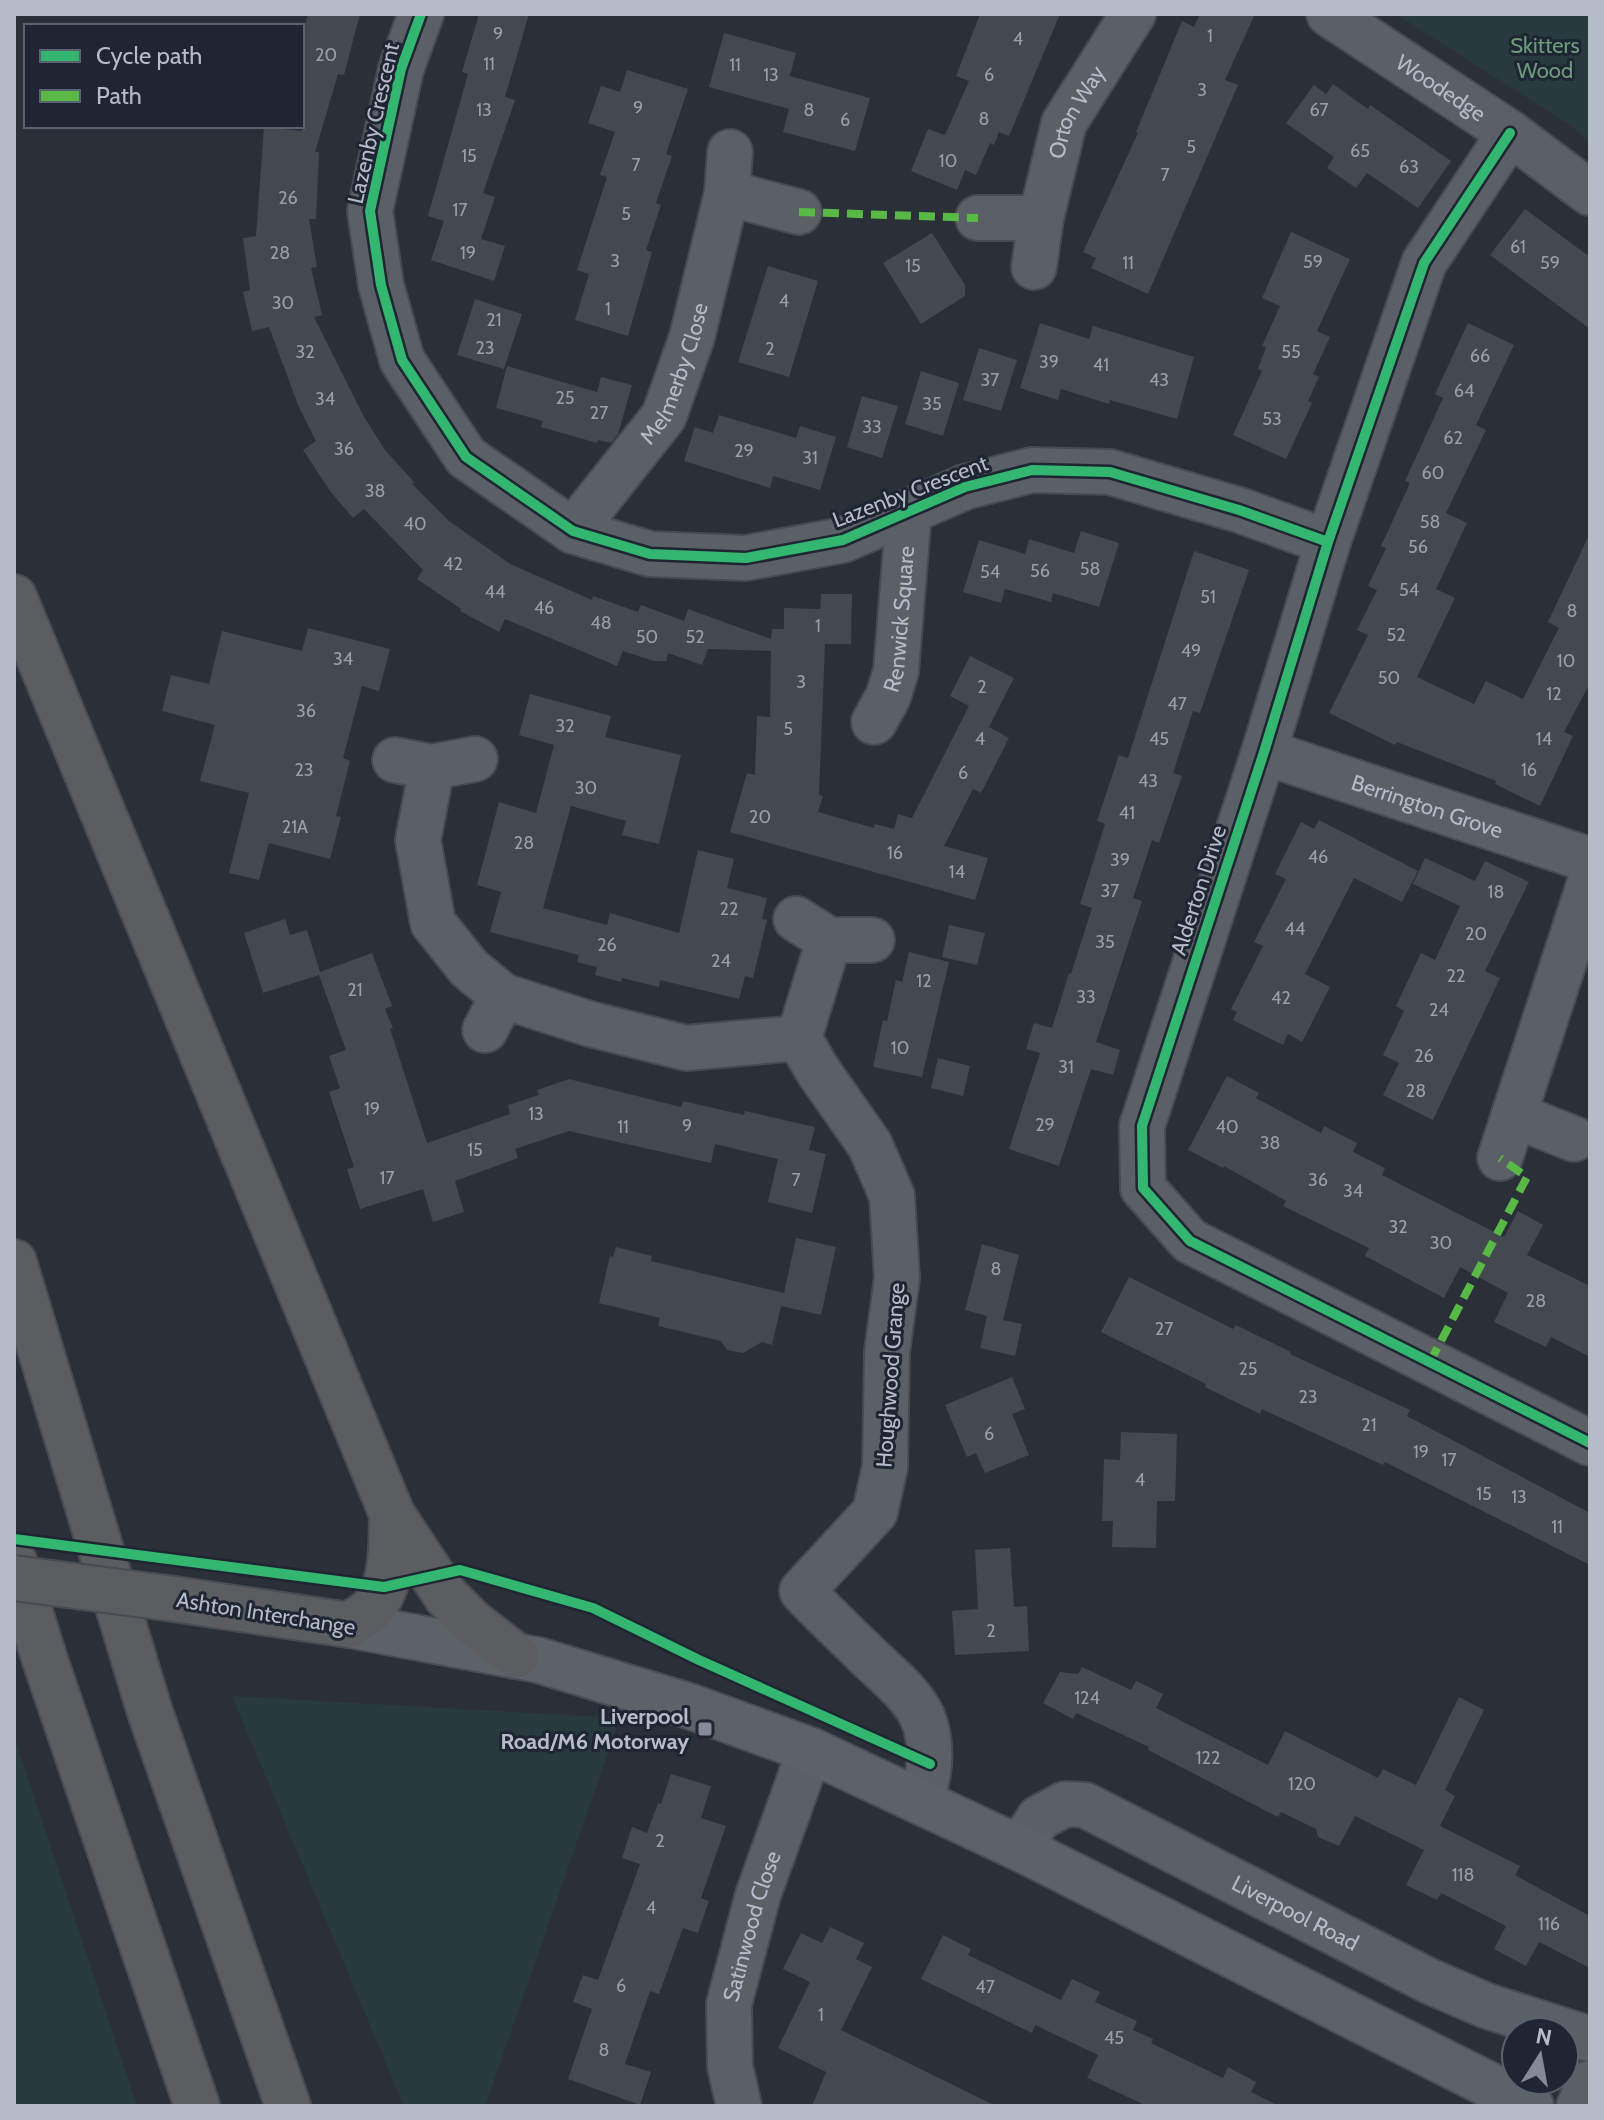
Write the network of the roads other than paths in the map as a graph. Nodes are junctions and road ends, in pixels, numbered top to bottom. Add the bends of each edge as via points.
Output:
1 (421, 14) edge
2 (1133, 14) edge
3 (1329, 14) edge
4 (1510, 133) junction
5 (1590, 193) edge
6 (799, 212) dead end
7 (978, 218) dead end
8 (1041, 218) junction
9 (1034, 267) dead end
10 (909, 511) junction
11 (573, 531) junction
12 (1328, 542) junction
13 (14, 597) edge
14 (874, 722) dead end
15 (1264, 752) junction
16 (475, 759) dead end
17 (1590, 860) edge
18 (1590, 882) edge
19 (872, 940) dead end
20 (799, 1038) junction
21 (1514, 1115) junction
22 (1574, 1139) dead end
23 (1500, 1158) dead end
24 (14, 1262) edge
25 (1590, 1443) edge
26 (392, 1514) junction
27 (14, 1561) edge
28 (14, 1578) edge
29 (349, 1625) junction
30 (516, 1656) junction
31 (810, 1750) junction
32 (921, 1801) junction
33 (1019, 1848) junction
34 (1590, 2039) edge
35 (1590, 2083) edge
36 (197, 2106) edge
37 (288, 2106) edge
38 (739, 2106) edge
39 (1531, 2106) edge
40 (1579, 2106) edge

1 - 11 street, Lazenby Crescent via 401,69 370,211 381,285 402,360 466,457
2 - 8 street, Orton Way via 1064,123
3 - 4 street, Woodedge
4 - 5 street, Woodedge
4 - 12 street, Alderton Drive via 1424,263
6 - 11 street, Melmerby Close via 728,172 692,337 664,416
7 - 8 street
8 - 9 street, Orton Way
10 - 11 street, Lazenby Crescent via 843,540 746,558 650,554
10 - 12 street, Lazenby Crescent via 965,487 1032,470 1110,472
10 - 14 street, Renwick Square via 896,671
12 - 15 street, Alderton Drive
13 - 26 highway
15 - 17 street, Berrington Grove
15 - 25 street, Alderton Drive via 1142,1126 1143,1188 1190,1241
16 - 20 street via 414,764 418,840 433,923 469,968 494,1013 590,1024 686,1048
18 - 21 street
19 - 20 street via 812,930
20 - 32 street, Houghwood Grange via 870,1145 892,1196 897,1278 887,1352 885,1467 875,1512 802,1591 903,1690 922,1716 930,1764
21 - 22 street
21 - 23 street
24 - 37 highway via 149,1709
26 - 29 highway via 391,1560 384,1587 371,1610
26 - 30 highway via 446,1596
27 - 36 highway
28 - 29 highway, Ashton Interchange, bridge
29 - 30 main road, Ashton Interchange
30 - 31 main road via 689,1706
31 - 32 main road
31 - 38 street, Satinwood Close via 758,1895 729,2004 730,2066
32 - 33 main road
33 - 34 street, Liverpool Road via 1039,1818 1065,1804 1085,1805 1429,1981
33 - 39 main road
35 - 40 street

